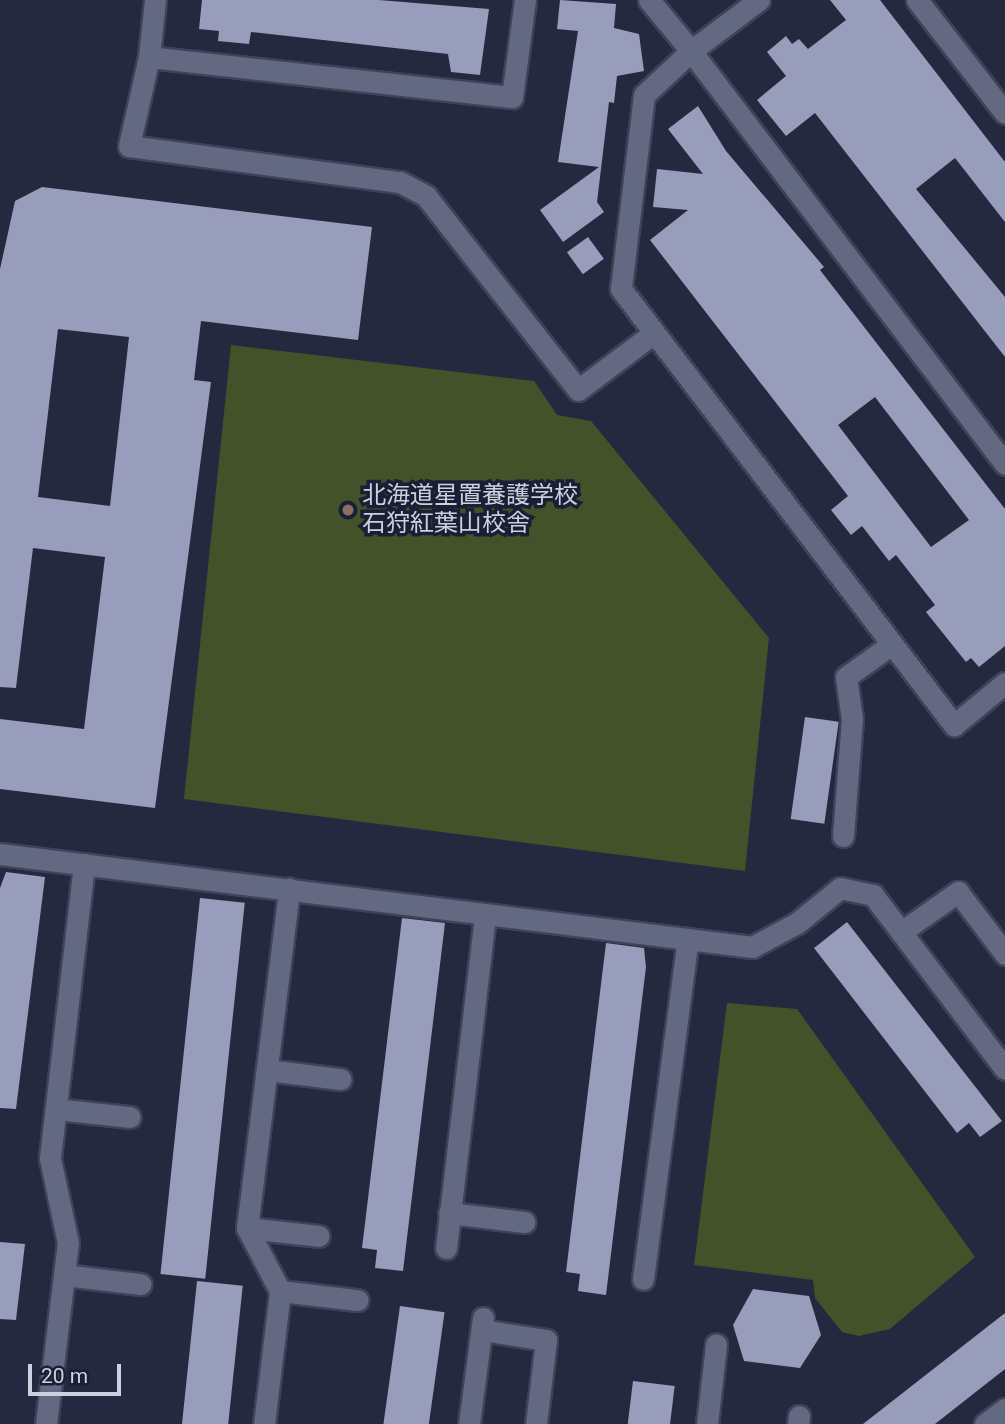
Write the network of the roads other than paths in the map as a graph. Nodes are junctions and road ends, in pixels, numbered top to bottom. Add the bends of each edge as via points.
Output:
1 (155, 0) edge
2 (525, 0) edge
3 (649, 0) edge
4 (759, 0) edge
5 (917, 0) edge
6 (691, 51) junction
7 (149, 57) junction
8 (1005, 113) edge
9 (654, 333) junction
10 (1005, 464) edge
11 (892, 644) junction
12 (1005, 683) edge
13 (843, 836) dead end
14 (0, 854) edge
15 (84, 864) junction
16 (289, 889) junction
17 (485, 914) junction
18 (901, 932) junction
19 (688, 939) junction
20 (1005, 954) edge
21 (1005, 1069) edge
22 (267, 1070) junction
23 (340, 1079) dead end
24 (55, 1109) junction
25 (130, 1117) dead end
26 (449, 1213) junction
27 (524, 1222) dead end
28 (247, 1228) junction
29 (319, 1236) dead end
30 (446, 1248) dead end
31 (64, 1275) junction
32 (643, 1279) dead end
33 (140, 1284) dead end
34 (281, 1291) junction
35 (357, 1300) dead end
36 (716, 1345) dead end
37 (1005, 1409) edge
38 (46, 1424) edge
39 (264, 1424) edge
40 (470, 1424) edge
41 (536, 1424) edge
42 (707, 1424) edge
43 (985, 1424) edge

1 - 7 street
2 - 7 street via 512,97
3 - 6 street
4 - 6 street
5 - 8 street
6 - 9 street via 644,95 621,289
6 - 10 street
7 - 9 street via 129,146 400,182 426,195 578,390
9 - 11 street
11 - 12 street via 954,725
11 - 13 street via 846,677 852,719
14 - 15 street
15 - 16 street
15 - 24 street
16 - 17 street
16 - 22 street
17 - 19 street
17 - 26 street
18 - 19 street via 873,895 840,888 797,923 752,947
18 - 20 street via 958,892
18 - 21 street
19 - 32 street
22 - 23 street
22 - 28 street
24 - 25 street
24 - 31 street via 50,1158 68,1243
26 - 27 street
26 - 30 street
28 - 29 street
28 - 34 street
31 - 33 street
31 - 38 street
34 - 35 street
34 - 39 street
36 - 42 street
37 - 43 street
40 - 41 street via 483,1323 546,1340

